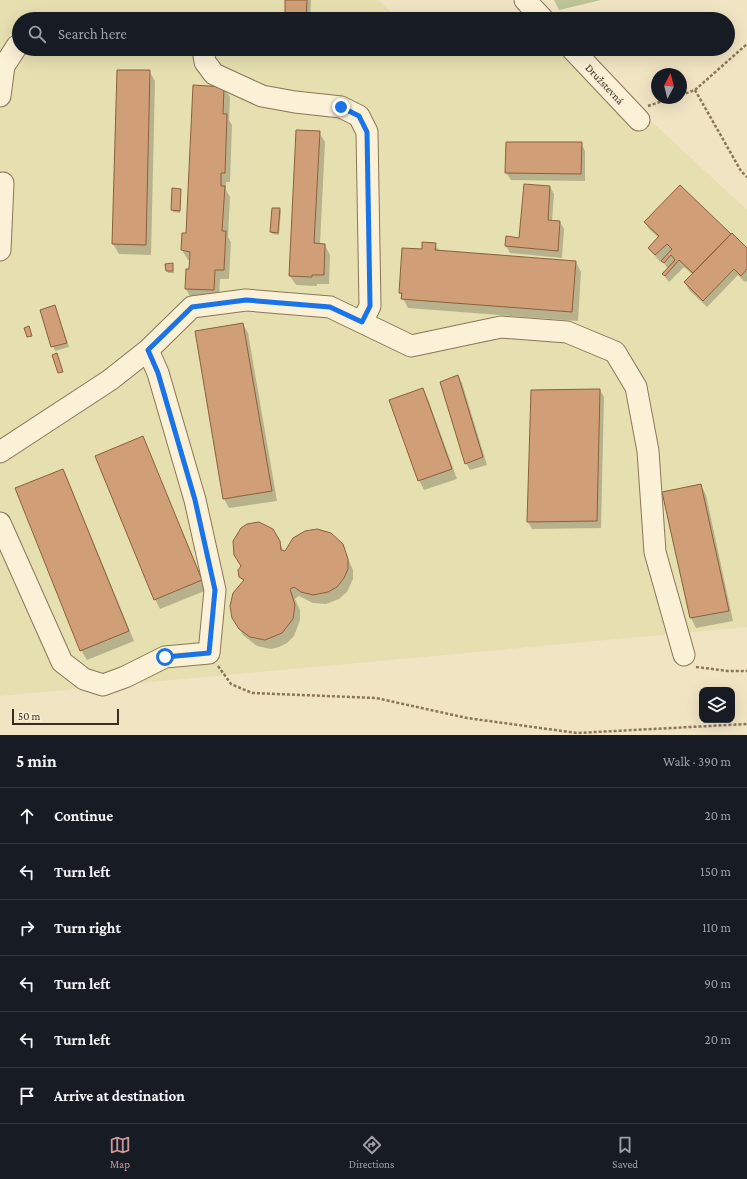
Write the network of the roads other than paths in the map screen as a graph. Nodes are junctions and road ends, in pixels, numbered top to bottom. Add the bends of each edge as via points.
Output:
1 (525, 0) edge
2 (536, 12) edge
3 (12, 54) edge
4 (204, 56) edge
5 (579, 56) edge
6 (0, 96) edge
7 (635, 116) road end
8 (3, 183) dead end
9 (0, 250) edge
10 (362, 322) junction
11 (148, 350) junction
12 (0, 452) edge
13 (0, 523) edge
14 (684, 655) road end

1 - 2 street
3 - 6 street via 4,66
4 - 10 street via 205,62 214,74 262,96 341,107 359,116 367,132 370,306
5 - 7 street, Družstevná
8 - 9 street
10 - 11 street via 330,307 246,300 192,307
10 - 14 street via 411,346 501,327 567,332 615,352 636,387 648,451 655,552
11 - 12 street via 110,380
11 - 13 street via 158,373 195,500 215,590 209,653 165,657 103,685 84,679 62,662

